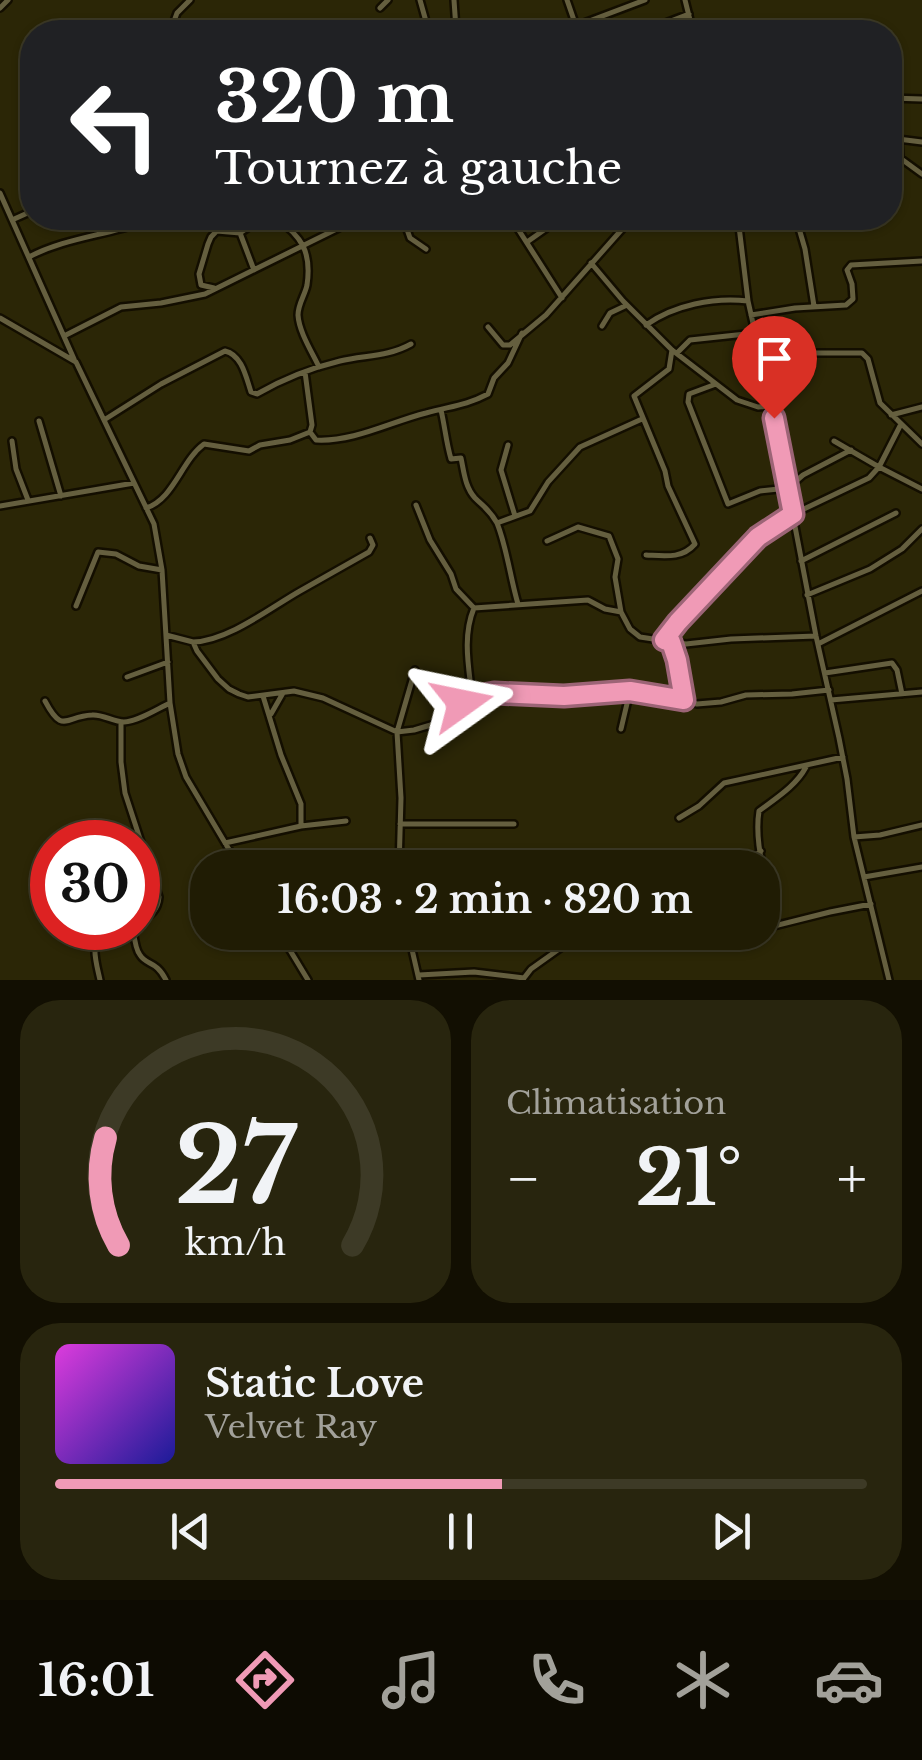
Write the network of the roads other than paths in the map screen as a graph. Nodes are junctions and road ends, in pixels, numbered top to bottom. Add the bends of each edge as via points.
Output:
1 (8, 0) edge
2 (190, 0) edge
3 (388, 0) edge
4 (645, 0) edge
5 (685, 0) edge
6 (0, 8) edge
7 (380, 8) dead end
8 (689, 14) junction
9 (174, 20) edge
10 (592, 20) edge
11 (673, 20) edge
12 (690, 20) edge
13 (0, 193) edge
14 (20, 216) edge
15 (12, 220) junction
16 (114, 230) edge
17 (244, 230) edge
18 (292, 230) edge
19 (334, 230) edge
20 (407, 230) edge
21 (519, 230) edge
22 (544, 230) edge
23 (621, 230) edge
24 (739, 230) edge
25 (799, 230) edge
26 (217, 231) joint
27 (240, 233) junction
28 (527, 242) junction
29 (303, 245) junction
30 (426, 249) dead end
31 (29, 256) junction
32 (922, 261) edge
33 (591, 263) junction
34 (254, 270) junction
35 (216, 289) junction
36 (562, 298) junction
37 (748, 301) junction
38 (627, 305) junction
39 (814, 306) junction
40 (751, 315) junction
41 (0, 318) edge
42 (646, 324) junction
43 (602, 326) dead end
44 (488, 327) dead end
45 (755, 333) junction
46 (522, 334) junction
47 (64, 336) junction
48 (410, 344) dead end
49 (675, 351) junction
50 (76, 362) junction
51 (761, 362) junction
52 (319, 366) junction
53 (305, 372) junction
54 (716, 384) junction
55 (771, 406) junction
56 (922, 408) edge
57 (440, 410) junction
58 (891, 415) junction
59 (642, 419) junction
60 (104, 420) junction
61 (39, 421) dead end
62 (901, 424) junction
63 (310, 432) junction
64 (12, 441) dead end
65 (834, 441) dead end
66 (922, 444) edge
67 (508, 445) dead end
68 (852, 450) junction
69 (879, 468) junction
70 (134, 484) junction
71 (788, 488) junction
72 (922, 488) edge
73 (60, 496) junction
74 (28, 500) junction
75 (416, 505) dead end
76 (0, 506) edge
77 (146, 508) junction
78 (793, 514) junction
79 (896, 514) dead end
80 (514, 516) junction
81 (497, 523) junction
82 (922, 529) edge
83 (370, 538) dead end
84 (547, 541) dead end
85 (646, 555) dead end
86 (800, 561) junction
87 (162, 570) junction
88 (922, 591) edge
89 (807, 595) junction
90 (518, 604) junction
91 (76, 606) dead end
92 (474, 608) junction
93 (621, 612) junction
94 (166, 635) junction
95 (817, 640) junction
96 (667, 641) junction
97 (193, 642) junction
98 (168, 662) junction
99 (415, 670) dead end
100 (825, 673) junction
101 (126, 677) dead end
102 (829, 690) junction
103 (630, 691) junction
104 (922, 692) edge
105 (283, 693) junction
106 (902, 694) junction
107 (264, 696) junction
108 (472, 697) junction
109 (46, 700) dead end
110 (684, 700) junction
111 (831, 700) junction
112 (170, 703) junction
113 (270, 717) junction
114 (121, 722) junction
115 (622, 729) dead end
116 (397, 732) junction
117 (843, 757) junction
118 (806, 766) junction
119 (680, 818) dead end
120 (134, 820) edge
121 (346, 820) dead end
122 (400, 824) junction
123 (514, 824) dead end
124 (922, 824) edge
125 (300, 826) junction
126 (854, 837) junction
127 (226, 843) junction
128 (230, 850) edge
129 (399, 850) edge
130 (761, 850) edge
131 (922, 867) edge
132 (864, 878) junction
133 (871, 904) junction
134 (780, 925) edge
135 (96, 950) edge
136 (138, 950) edge
137 (290, 950) edge
138 (412, 950) edge
139 (558, 950) edge
140 (419, 978) edge
141 (524, 979) edge
142 (100, 980) edge
143 (166, 980) edge
144 (308, 980) edge
145 (889, 980) edge

1 - 6 street
2 - 9 street
3 - 7 street
4 - 10 street
5 - 8 street
8 - 11 street
8 - 12 street
13 - 15 street
14 - 15 street
15 - 31 street
16 - 31 street
17 - 27 street
18 - 29 street
19 - 29 street
20 - 30 street
21 - 28 street
22 - 28 street
23 - 33 street
24 - 37 street
25 - 39 street
26 - 27 street
26 - 35 street via 198,280
27 - 34 street
28 - 36 street
29 - 34 street
29 - 52 street via 307,285 298,316
31 - 47 street
32 - 39 street via 852,265 850,303
33 - 36 street
33 - 38 street
34 - 35 street
35 - 47 street via 121,307
36 - 46 street
37 - 40 street
37 - 42 street via 677,308
38 - 42 street
38 - 43 street
39 - 40 street
40 - 45 street
41 - 50 street
42 - 49 street
44 - 46 street via 506,346
45 - 49 street via 690,340
45 - 51 street
46 - 57 street via 488,394
47 - 50 street
48 - 52 street
49 - 54 street
49 - 59 street via 669,369 634,396
50 - 60 street
51 - 55 street
51 - 58 street via 862,353 877,398
52 - 53 street
53 - 60 street via 254,394 239,359 226,351
53 - 63 street
54 - 55 street via 737,400
54 - 71 street via 689,394 688,402 725,500 731,504
55 - 71 street
56 - 58 street
57 - 63 street via 338,438 316,440
57 - 81 street via 451,459 460,458 466,483
58 - 62 street
59 - 80 street via 580,446 534,507
59 - 85 street via 695,544 677,556
60 - 70 street
61 - 73 street
62 - 66 street
62 - 69 street
63 - 77 street via 249,451 204,444 158,504
64 - 74 street
65 - 68 street
67 - 80 street via 501,470
68 - 69 street
68 - 71 street
69 - 72 street
69 - 78 street
70 - 73 street
70 - 77 street
71 - 78 street
73 - 74 street
74 - 76 street
75 - 92 street via 456,589
77 - 87 street
78 - 86 street
78 - 96 street via 758,537
79 - 86 street
80 - 81 street
81 - 90 street
82 - 89 street via 870,570
83 - 97 street via 370,552 235,628
84 - 93 street via 578,527 610,536
86 - 89 street
87 - 91 street via 98,552
87 - 94 street
88 - 95 street
89 - 95 street
90 - 92 street
90 - 93 street via 588,600
92 - 108 street via 467,638
93 - 96 street via 633,633
94 - 97 street
94 - 98 street
95 - 96 street
95 - 100 street
96 - 110 street
97 - 107 street via 229,690
98 - 101 street
98 - 112 street
99 - 116 street
100 - 102 street
100 - 106 street via 892,663
102 - 110 street
102 - 111 street
103 - 108 street
103 - 110 street
103 - 115 street
104 - 106 street
105 - 107 street
105 - 113 street
105 - 116 street via 323,698
106 - 111 street
107 - 113 street
108 - 116 street via 434,724
109 - 114 street via 58,720 91,714
111 - 117 street
112 - 114 street
112 - 127 street via 186,776
113 - 125 street via 302,804
114 - 120 street via 125,793
116 - 122 street
117 - 118 street
117 - 126 street
118 - 119 street via 724,783
118 - 130 street via 759,811
121 - 125 street
122 - 123 street
122 - 129 street
124 - 126 street
125 - 127 street
126 - 132 street
127 - 128 street
131 - 132 street
132 - 133 street
133 - 134 street
133 - 145 street
135 - 142 street
136 - 143 street
137 - 144 street
138 - 140 street
139 - 141 street
140 - 141 street via 474,972

